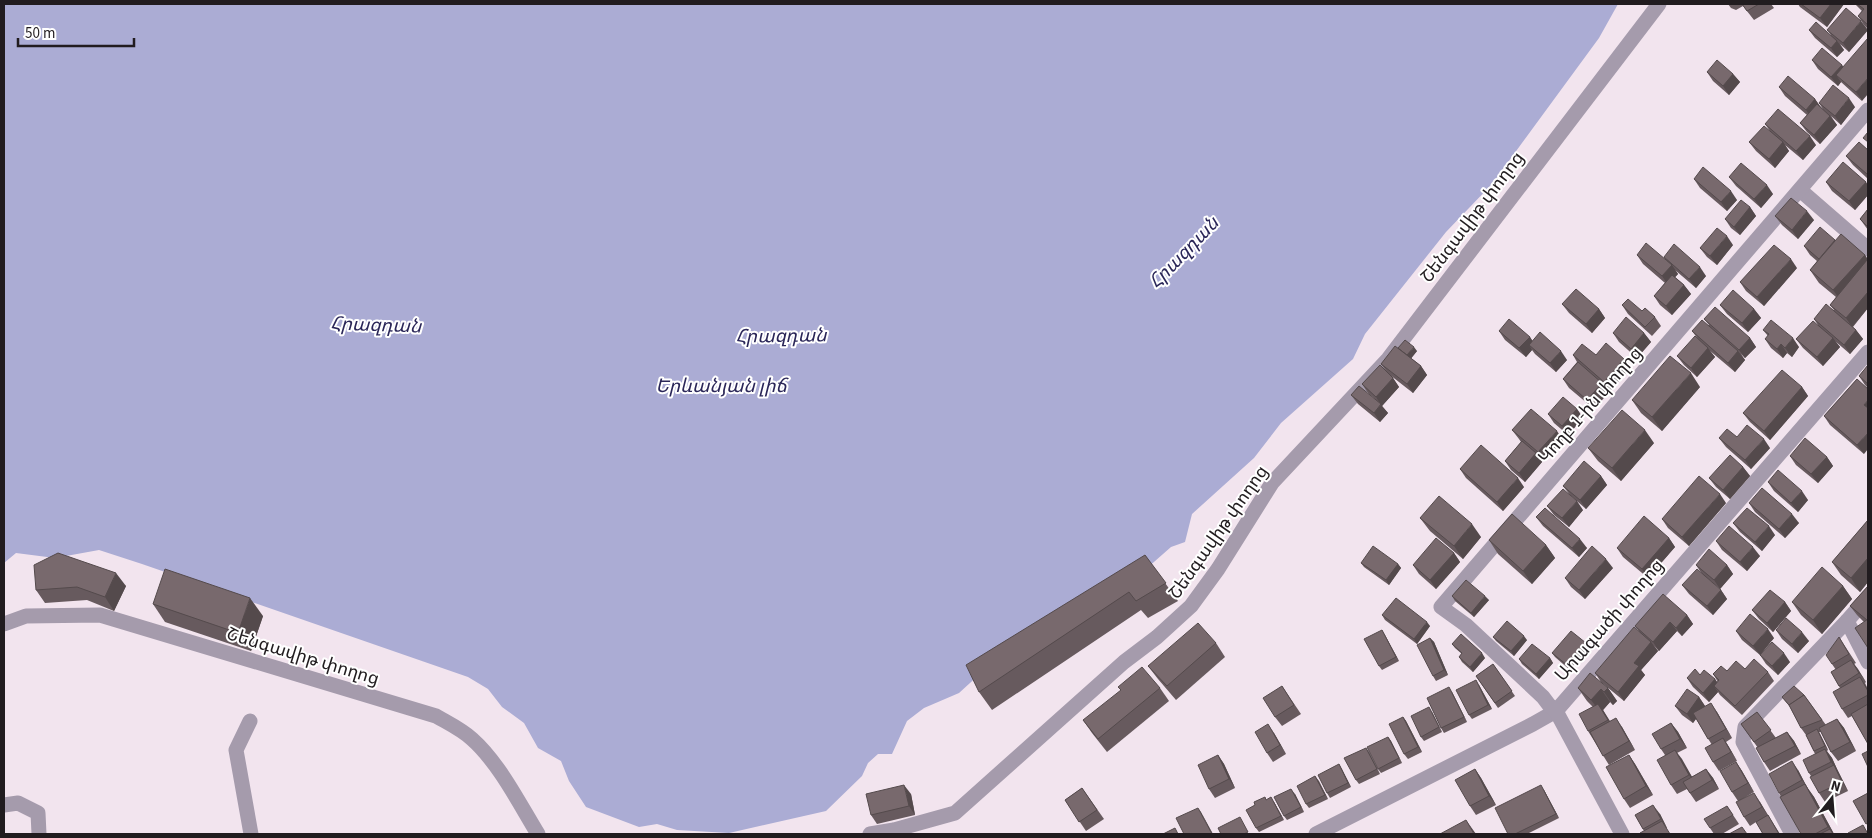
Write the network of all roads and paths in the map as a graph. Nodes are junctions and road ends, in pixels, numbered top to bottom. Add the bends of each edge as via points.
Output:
1 (1659, 4) edge
2 (1868, 110) edge
3 (1800, 190) junction
4 (1868, 249) edge
5 (1868, 352) edge
6 (1868, 596) edge
7 (1847, 621) junction
8 (4, 624) edge
9 (1868, 662) edge
10 (1556, 711) junction
11 (250, 721) dead end
12 (4, 805) edge
13 (39, 834) edge
14 (251, 834) edge
15 (538, 834) edge
16 (870, 834) edge
17 (1316, 834) edge
18 (1622, 834) edge
19 (1792, 834) edge

1 - 16 street, Շենգավիթ փողոց via 1388,359 1272,483 1218,570 1191,606 955,813
2 - 3 street, Կողբ 1-ին փողոց
3 - 4 street
3 - 10 street, Կողբ 1-ին փողոց via 1441,607 1466,625
5 - 10 street, Արագածի փողոց
6 - 7 street
7 - 9 street
7 - 19 street via 1744,727 1743,742
8 - 15 street, Շենգավիթ փողոց via 26,616 100,615 436,716 478,745
10 - 17 street, Արագածի փողոց
10 - 18 street
11 - 14 street via 236,750
12 - 13 street via 18,804 38,813

